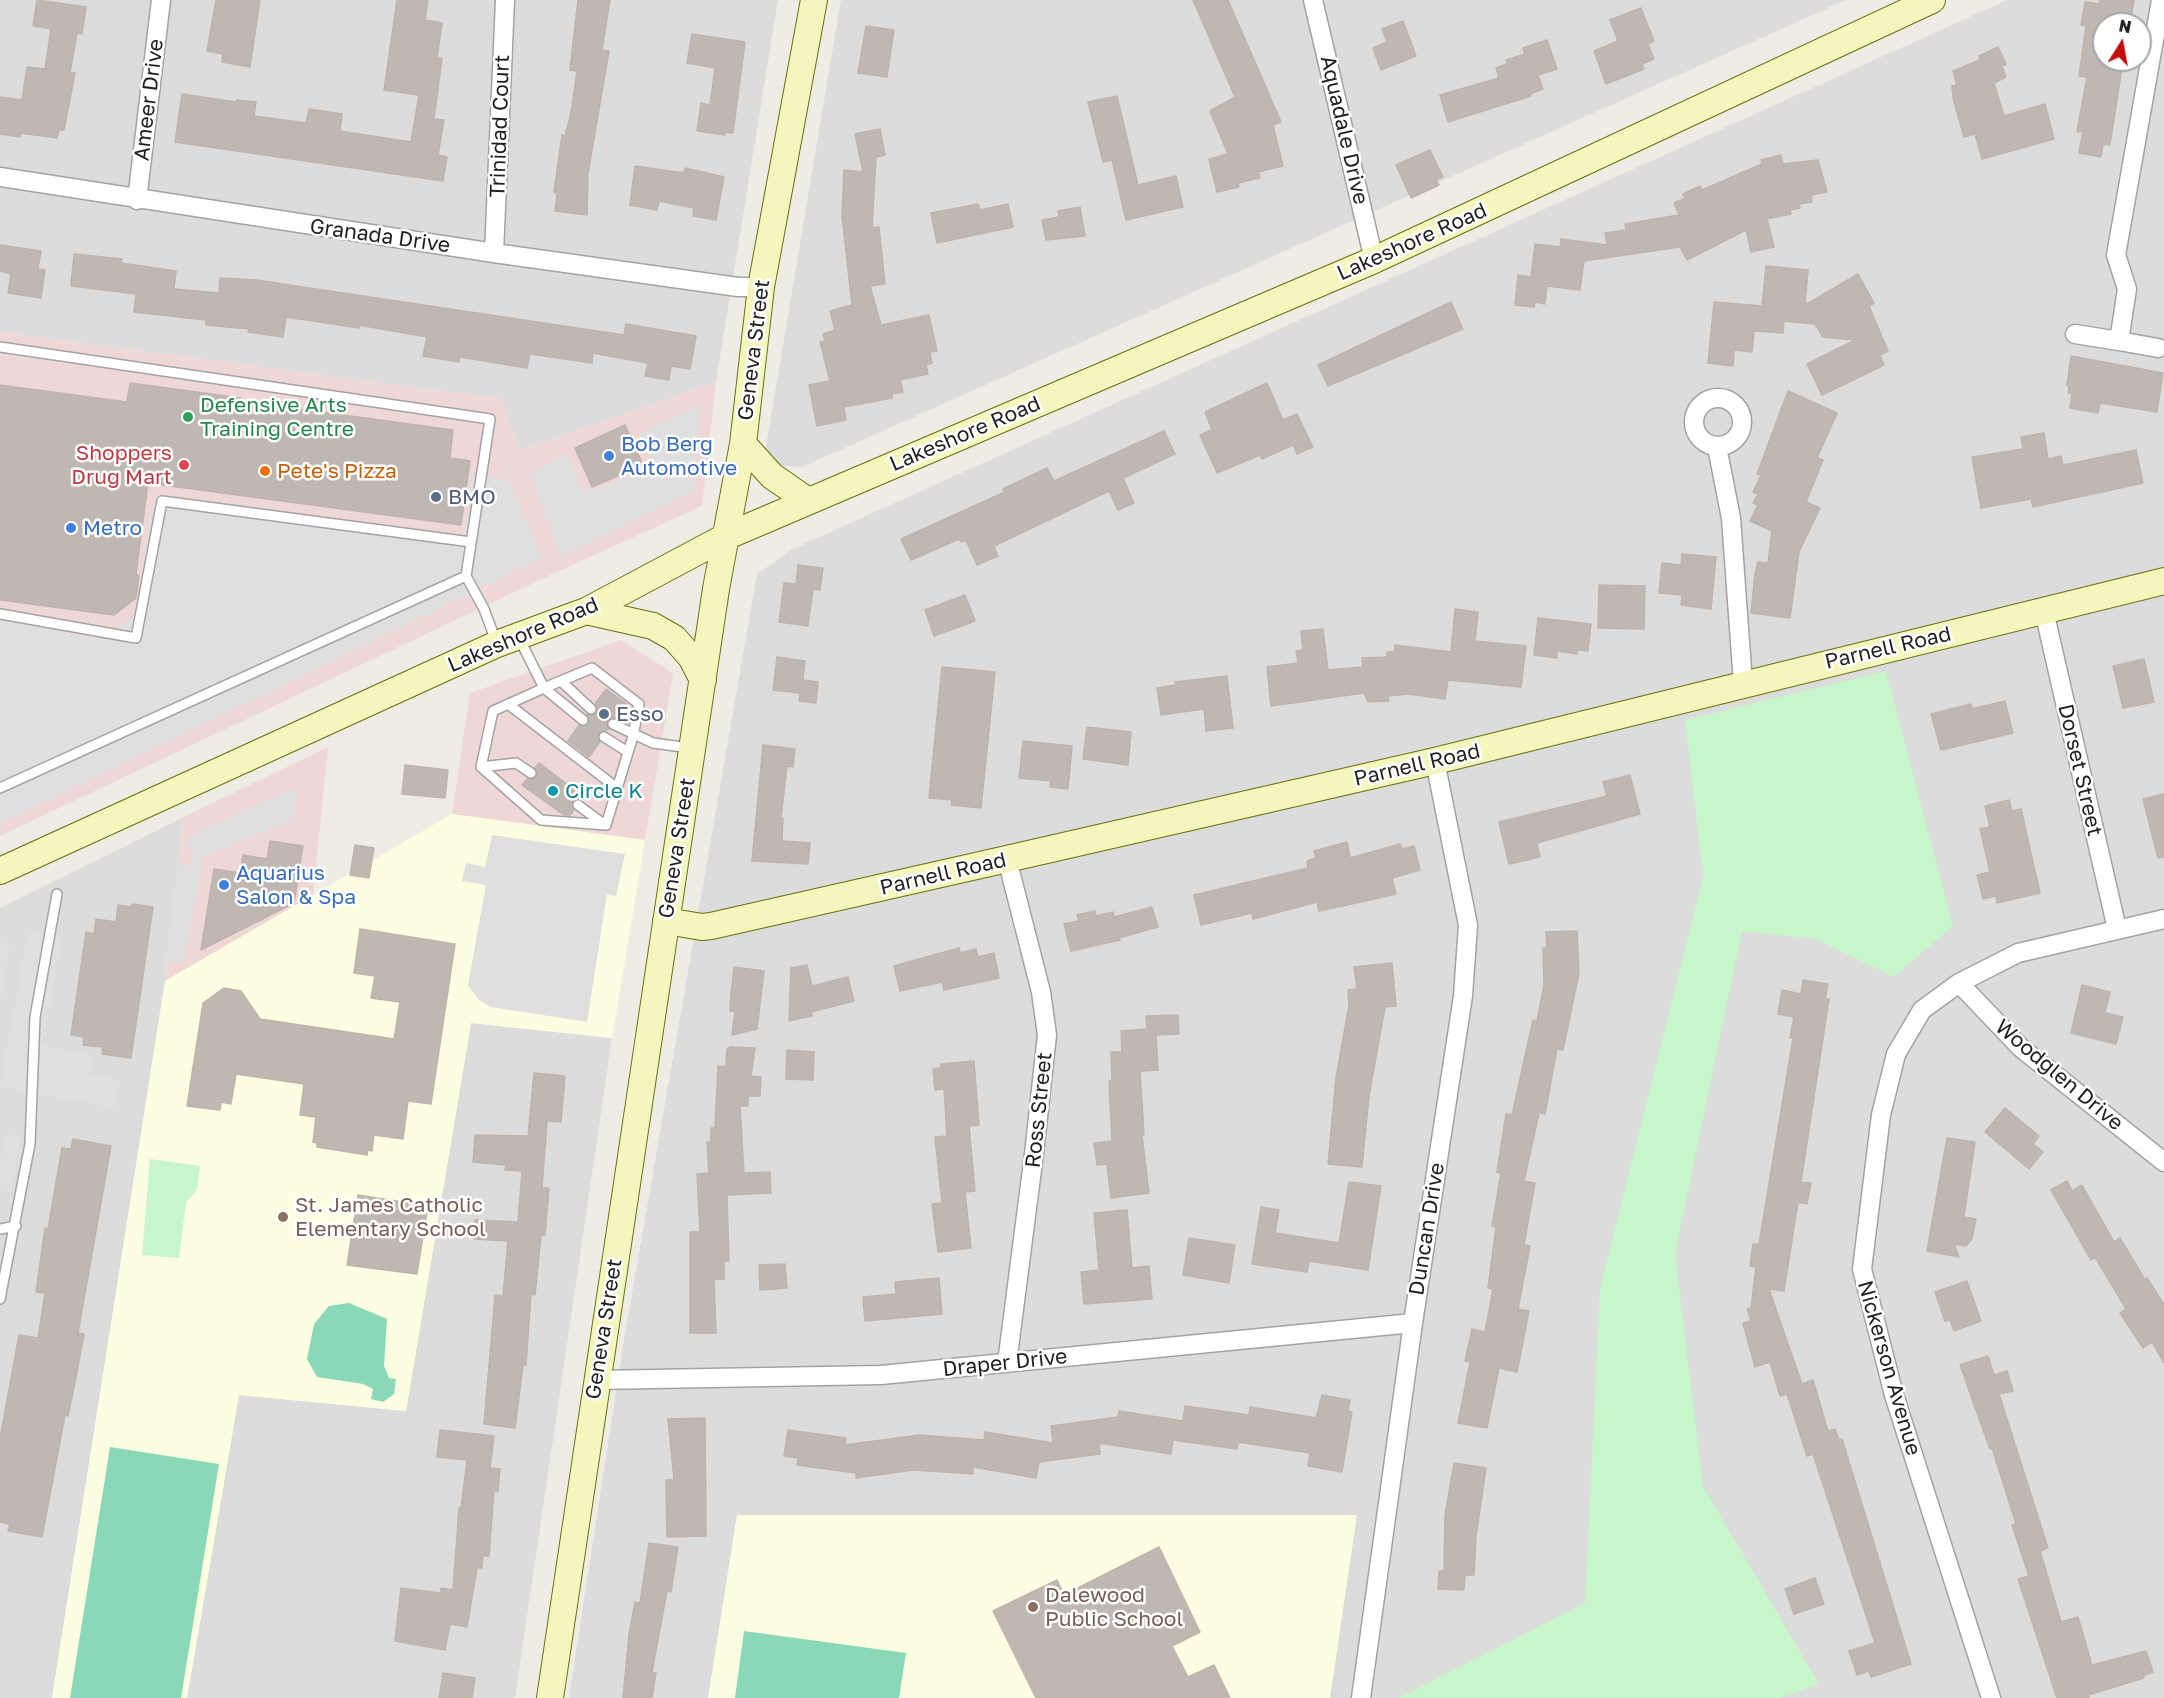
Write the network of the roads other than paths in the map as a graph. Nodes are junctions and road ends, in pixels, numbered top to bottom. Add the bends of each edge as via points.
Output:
1 (161, 0) edge
2 (505, 0) edge
3 (814, 0) edge
4 (1313, 0) edge
5 (1932, 0) edge
6 (2161, 0) edge
7 (0, 177) edge
8 (137, 200) junction
9 (494, 253) junction
10 (1374, 260) junction
11 (761, 287) junction
12 (2075, 334) dead end
13 (2118, 341) junction
14 (0, 346) edge
15 (2158, 348) dead end
16 (742, 444) junction
17 (1717, 447) dead end
18 (808, 501) junction
19 (725, 537) junction
20 (471, 542) junction
21 (466, 576) junction
22 (2164, 581) edge
23 (586, 611) junction
24 (2044, 611) junction
25 (0, 614) edge
26 (508, 640) junction
27 (703, 680) junction
28 (561, 681) junction
29 (1743, 683) junction
30 (544, 688) junction
31 (508, 705) junction
32 (591, 709) dead end
33 (583, 720) dead end
34 (613, 724) dead end
35 (633, 736) junction
36 (604, 737) dead end
37 (692, 749) junction
38 (628, 752) junction
39 (1435, 761) junction
40 (481, 767) junction
41 (531, 773) dead end
42 (0, 788) edge
43 (616, 788) junction
44 (578, 805) dead end
45 (606, 825) junction
46 (1007, 859) junction
47 (0, 871) edge
48 (57, 894) dead end
49 (2164, 919) edge
50 (666, 921) junction
51 (2117, 929) junction
52 (1959, 983) junction
53 (2164, 1162) edge
54 (15, 1226) junction
55 (0, 1229) edge
56 (0, 1299) edge
57 (1413, 1323) junction
58 (1007, 1363) junction
59 (596, 1380) junction
60 (1985, 1697) edge
61 (550, 1698) edge
62 (1361, 1698) edge

1 - 8 street, Ameer Drive
2 - 9 street, Trinidad Court
3 - 11 main road, Geneva Street
4 - 10 street, Aquadale Drive
5 - 10 main road, Lakeshore Road
6 - 13 street via 2116,255 2127,289
7 - 8 street, Granada Drive
8 - 9 street, Granada Drive
9 - 11 street, Granada Drive
10 - 18 main road, Lakeshore Road
11 - 16 main road, Geneva Street
12 - 13 street
13 - 15 street
14 - 20 lane via 490,418
16 - 18 main road via 772,476
16 - 19 main road, Geneva Street
17 - 29 street via 1731,518
18 - 19 main road, Lakeshore Road
19 - 23 main road, Lakeshore Road
19 - 27 main road, Geneva Street
20 - 21 lane
20 - 25 lane via 162,501 136,638
21 - 26 lane via 484,609
21 - 42 lane
22 - 24 main road, Parnell Road
23 - 26 main road, Lakeshore Road
23 - 27 main road via 653,626 674,638
24 - 29 main road, Parnell Road
24 - 51 street, Dorset Street
26 - 30 lane
26 - 47 main road, Lakeshore Road
27 - 37 main road, Geneva Street
28 - 30 lane
28 - 32 lane
28 - 35 lane via 592,668 639,704
29 - 39 main road, Parnell Road
30 - 31 lane
30 - 33 lane
31 - 40 lane via 493,711
31 - 43 lane
34 - 35 lane
35 - 37 lane
35 - 38 lane
36 - 38 lane
37 - 50 main road, Geneva Street
38 - 43 lane
39 - 46 main road, Parnell Road
39 - 57 street, Duncan Drive via 1468,925 1463,996
40 - 41 lane via 516,763
40 - 45 lane via 541,819
43 - 45 lane
44 - 45 lane
46 - 50 main road, Parnell Road via 711,926
46 - 58 street, Ross Street via 1041,992 1047,1035
48 - 54 lane via 35,1017 30,1144
49 - 51 street, Nickerson Avenue
50 - 59 main road, Geneva Street
51 - 52 street, Nickerson Avenue via 2018,953
52 - 53 street, Woodglen Drive via 2021,1048
52 - 60 street, Nickerson Avenue via 1922,1010 1896,1054 1881,1115 1862,1269 1894,1395
54 - 55 lane
54 - 56 lane
57 - 58 street, Draper Drive
57 - 62 street, Duncan Drive
58 - 59 street, Draper Drive via 881,1375
59 - 61 main road, Geneva Street

